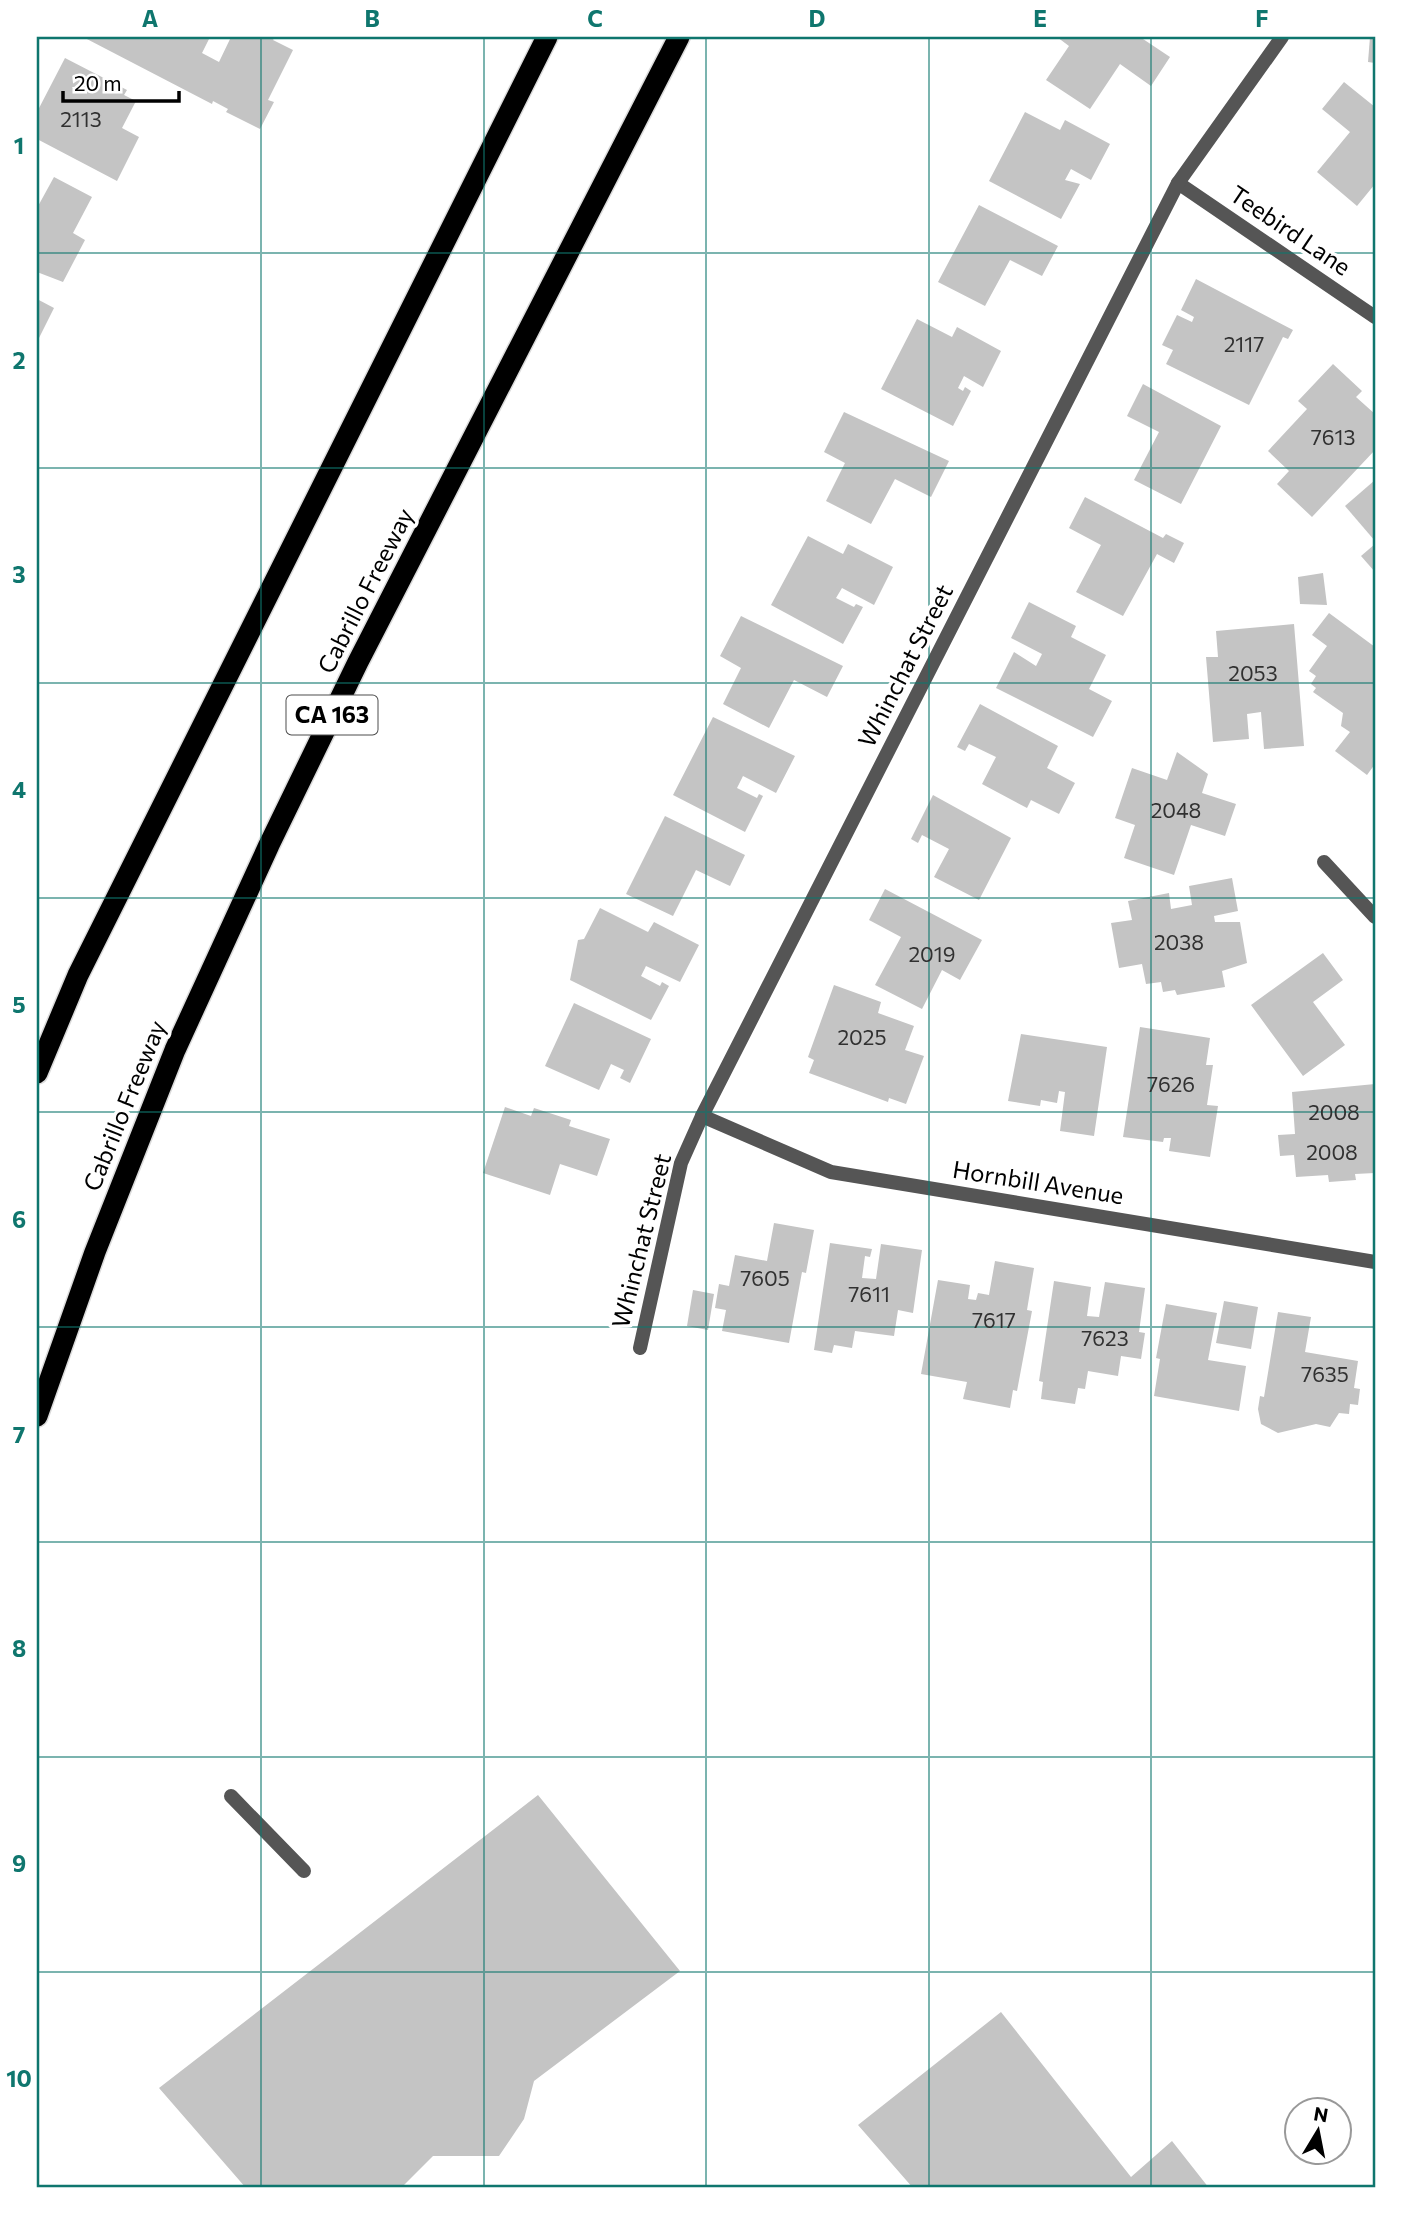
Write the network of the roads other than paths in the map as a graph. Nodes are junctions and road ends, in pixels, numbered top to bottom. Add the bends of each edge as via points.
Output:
1 (547, 37) edge
2 (678, 37) edge
3 (1282, 37) edge
4 (1178, 183) junction
5 (1375, 317) edge
6 (1324, 862) dead end
7 (1375, 917) edge
8 (37, 1073) edge
9 (702, 1116) junction
10 (1375, 1262) edge
11 (640, 1348) dead end
12 (37, 1416) edge
13 (231, 1796) dead end
14 (304, 1871) dead end

1 - 8 highway via 78,975
2 - 12 highway, Cabrillo Freeway / CA 163 via 269,845 174,1050
3 - 4 street, Whinchat Street
4 - 5 street, Teebird Lane
4 - 9 street, Whinchat Street
6 - 7 street
9 - 10 street, Hornbill Avenue via 831,1172
9 - 11 street, Whinchat Street via 681,1163
13 - 14 street

